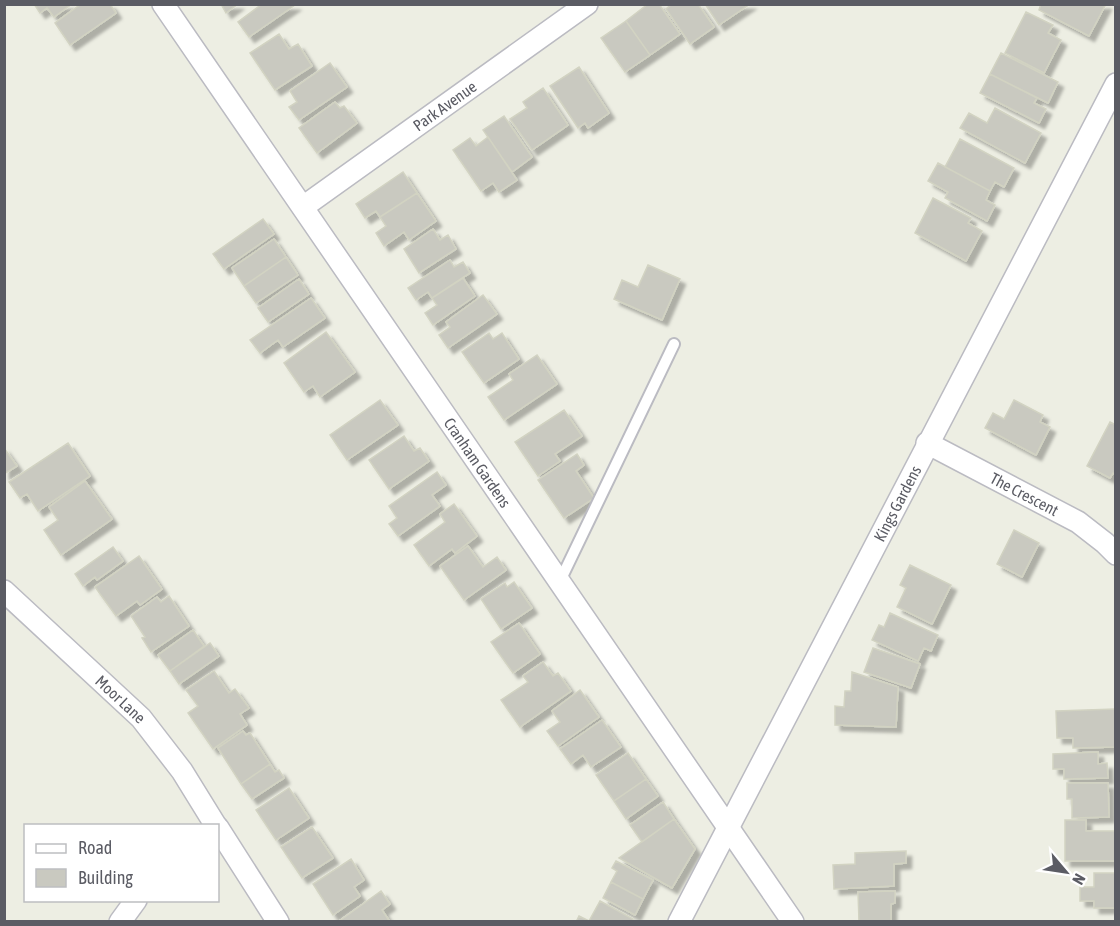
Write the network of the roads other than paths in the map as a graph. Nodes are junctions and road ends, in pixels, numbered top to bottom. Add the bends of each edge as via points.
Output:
1 (163, 4) edge
2 (587, 4) edge
3 (1116, 84) edge
4 (303, 207) junction
5 (674, 344) dead end
6 (927, 443) junction
7 (1116, 554) edge
8 (560, 581) junction
9 (4, 591) edge
10 (215, 824) edge
11 (728, 827) junction
12 (219, 830) edge
13 (134, 902) edge
14 (120, 921) edge
15 (278, 921) edge
16 (679, 921) edge
17 (793, 921) edge

1 - 4 street, Cranham Gardens
2 - 4 street, Park Avenue
3 - 6 street, Kings Gardens
4 - 8 street, Cranham Gardens
5 - 8 lane
6 - 7 street, The Crescent via 1078,522
6 - 11 street, Kings Gardens
8 - 11 street, Cranham Gardens
9 - 10 street, Moor Lane via 141,718 182,771
11 - 16 street, Kings Gardens
11 - 17 street, Cranham Gardens
12 - 15 street, Moor Lane
13 - 14 street

